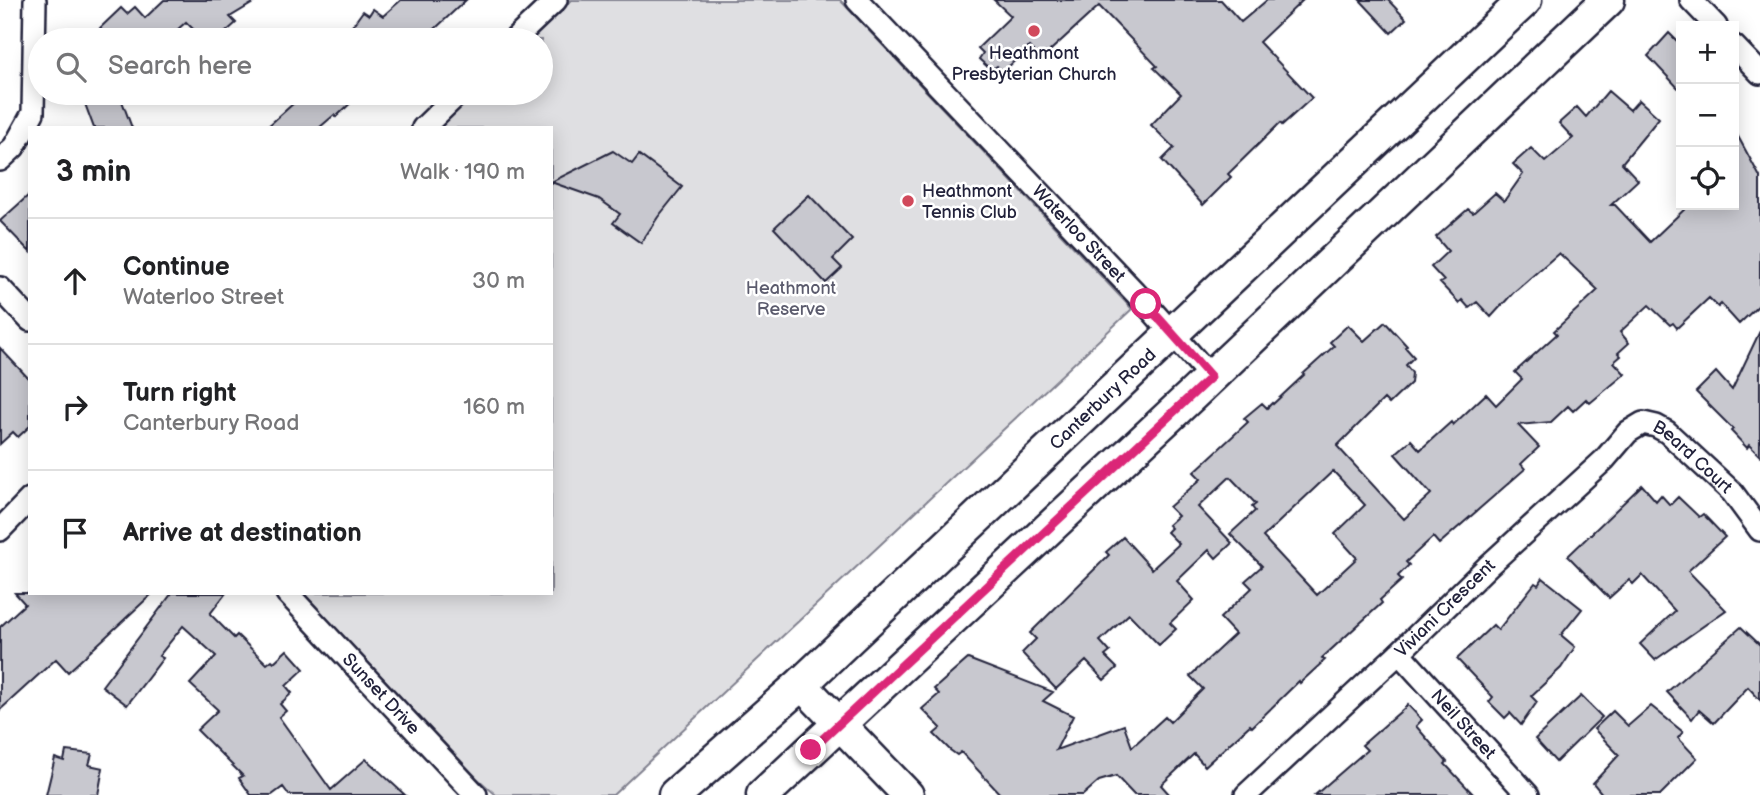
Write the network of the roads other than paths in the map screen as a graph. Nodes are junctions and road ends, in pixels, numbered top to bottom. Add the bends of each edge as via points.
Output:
1 (35, 0) edge
2 (556, 0) edge
3 (857, 0) edge
4 (1525, 0) edge
5 (1608, 0) edge
6 (1691, 0) edge
7 (1711, 21) edge
8 (35, 28) edge
9 (527, 28) edge
10 (1739, 51) edge
11 (1760, 73) edge
12 (33, 105) edge
13 (447, 105) edge
14 (425, 126) edge
15 (0, 160) edge
16 (0, 288) edge
17 (28, 318) edge
18 (1172, 334) junction
19 (1211, 377) junction
20 (1643, 423) joint
21 (28, 501) edge
22 (0, 530) edge
23 (1760, 530) edge
24 (290, 595) edge
25 (1399, 653) junction
26 (801, 684) junction
27 (841, 723) junction
28 (475, 795) edge
29 (676, 795) edge
30 (763, 795) edge
31 (908, 795) edge
32 (1246, 795) edge
33 (1528, 795) edge

1 - 8 street
2 - 9 street
3 - 18 street, Waterloo Street
4 - 18 main road, Canterbury Road
5 - 19 main road
6 - 7 street
10 - 11 street
12 - 15 street via 14,147
13 - 14 street
16 - 17 street
18 - 19 street, Waterloo Street
18 - 26 main road, Canterbury Road
19 - 27 main road
20 - 23 street, Beard Court via 1667,432 1691,452 1732,492
20 - 25 street, Viviani Crescent via 1628,432
21 - 22 street
24 - 28 street, Sunset Drive
25 - 32 street, Viviani Crescent
25 - 33 street, Neil Street
26 - 27 main road
26 - 29 main road, Canterbury Road
27 - 30 main road
27 - 31 main road

